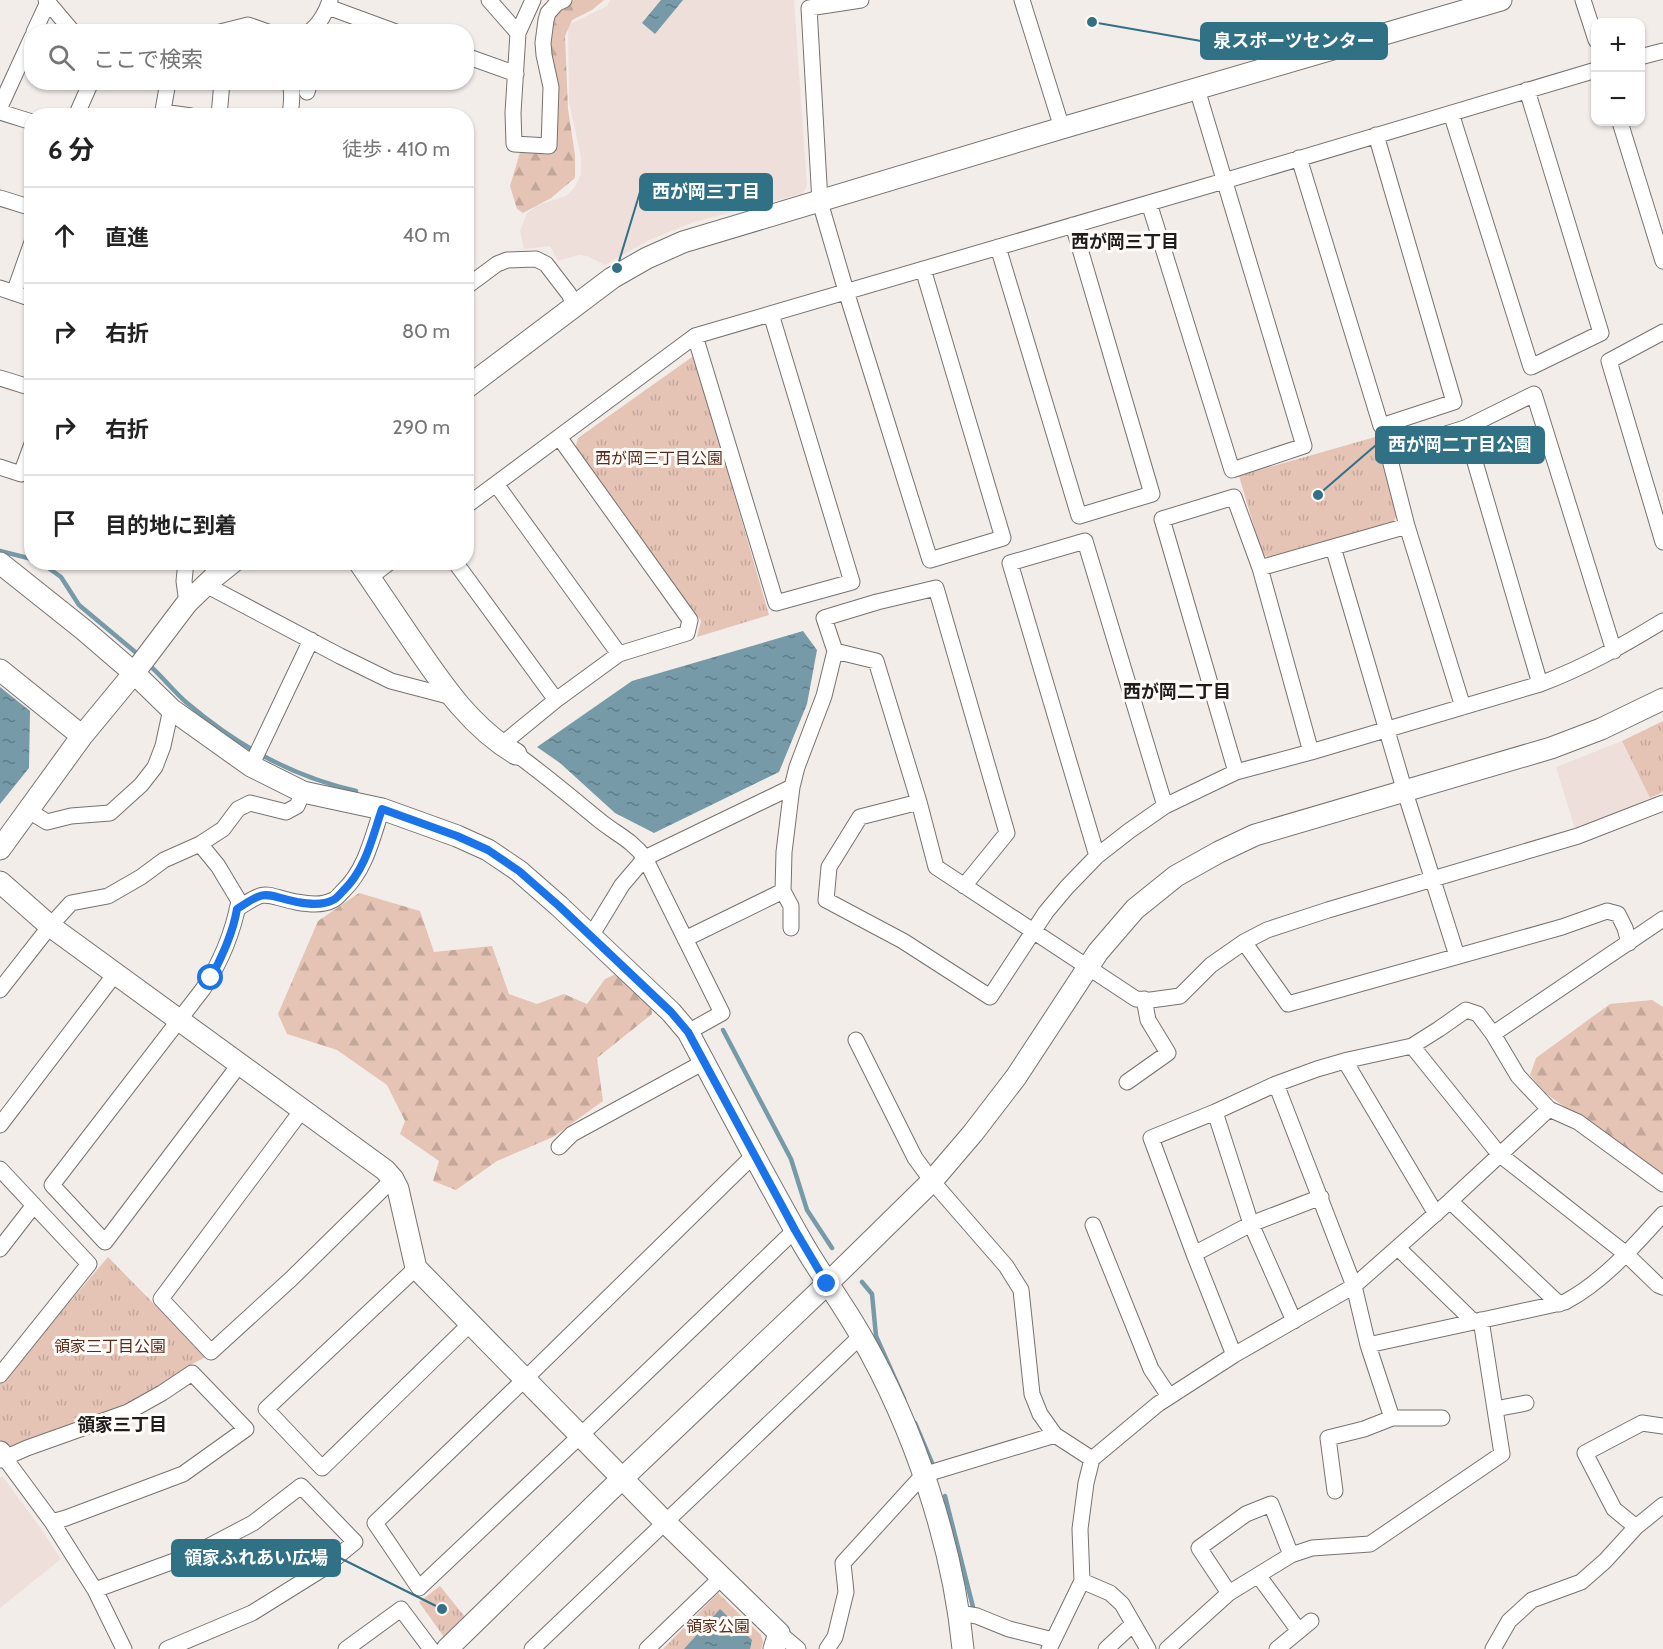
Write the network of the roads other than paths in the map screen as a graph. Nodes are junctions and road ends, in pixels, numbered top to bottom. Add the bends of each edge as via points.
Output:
1 (489, 0) edge
2 (533, 0) edge
3 (564, 0) edge
4 (861, 0) edge
5 (1023, 0) edge
6 (1500, 0) edge
7 (1583, 0) edge
8 (47, 1) edge
9 (326, 14) edge
10 (37, 24) edge
11 (66, 24) edge
12 (365, 24) edge
13 (1591, 25) edge
14 (519, 33) junction
15 (1663, 51) edge
16 (24, 54) edge
17 (1645, 56) edge
18 (474, 59) edge
19 (1591, 71) edge
20 (516, 74) junction
21 (1197, 89) junction
22 (87, 90) edge
23 (166, 90) edge
24 (221, 90) edge
25 (291, 90) edge
26 (1527, 90) junction
27 (0, 107) edge
28 (80, 108) edge
29 (163, 108) edge
30 (220, 108) edge
31 (290, 108) edge
32 (0, 112) edge
33 (1451, 113) junction
34 (24, 120) edge
35 (1621, 126) edge
36 (1062, 128) junction
37 (1376, 135) junction
38 (1299, 158) junction
39 (1224, 181) junction
40 (0, 198) edge
41 (820, 202) junction
42 (1149, 203) junction
43 (24, 206) edge
44 (1073, 225) junction
45 (998, 247) junction
46 (24, 257) edge
47 (1663, 261) edge
48 (923, 269) junction
49 (474, 281) edge
50 (7, 290) edge
51 (846, 291) junction
52 (24, 296) edge
53 (575, 306) junction
54 (771, 314) junction
55 (1663, 332) edge
56 (695, 336) junction
57 (0, 378) edge
58 (474, 382) edge
59 (24, 386) edge
60 (1465, 428) junction
61 (559, 437) junction
62 (24, 466) edge
63 (0, 467) edge
64 (496, 484) junction
65 (474, 500) edge
66 (1407, 526) junction
67 (1663, 542) edge
68 (1333, 547) junction
69 (0, 563) edge
70 (1260, 568) junction
71 (185, 570) edge
72 (224, 570) edge
73 (364, 570) edge
74 (461, 570) edge
75 (206, 585) junction
76 (187, 603) junction
77 (1663, 621) edge
78 (311, 640) junction
79 (835, 651) junction
80 (1614, 651) junction
81 (619, 654) junction
82 (0, 670) edge
83 (134, 673) junction
84 (1540, 684) junction
85 (452, 697) junction
86 (1663, 699) edge
87 (556, 700) junction
88 (1462, 707) junction
89 (171, 709) junction
90 (1387, 729) junction
91 (82, 736) junction
92 (508, 749) junction
93 (1311, 752) junction
94 (251, 766) junction
95 (1236, 772) junction
96 (792, 787) junction
97 (303, 792) junction
98 (1405, 792) junction
99 (919, 802) junction
100 (1663, 803) edge
101 (1165, 806) junction
102 (382, 809) junction
103 (29, 811) junction
104 (200, 844) junction
105 (0, 849) edge
106 (1097, 856) junction
107 (645, 858) junction
108 (1432, 879) junction
109 (0, 882) edge
110 (964, 886) junction
111 (783, 891) junction
112 (237, 909) junction
113 (1663, 919) edge
114 (50, 926) junction
115 (791, 927) dead end
116 (1034, 931) junction
117 (591, 936) junction
118 (685, 939) junction
119 (1244, 942) junction
120 (1629, 943) junction
121 (1457, 956) junction
122 (1087, 968) junction
123 (115, 974) junction
124 (0, 990) edge
125 (1144, 999) junction
126 (179, 1020) junction
127 (688, 1032) junction
128 (1493, 1034) junction
129 (856, 1040) dead end
130 (1412, 1046) junction
131 (1345, 1061) junction
132 (704, 1062) junction
133 (239, 1065) junction
134 (1127, 1082) dead end
135 (1276, 1084) junction
136 (1549, 1109) junction
137 (302, 1110) junction
138 (1215, 1112) junction
139 (0, 1125) edge
140 (559, 1147) dead end
141 (1499, 1154) junction
142 (754, 1155) junction
143 (0, 1169) edge
144 (393, 1179) junction
145 (932, 1181) junction
146 (1663, 1184) edge
147 (1321, 1197) junction
148 (1450, 1201) junction
149 (34, 1205) junction
150 (1436, 1214) junction
151 (1663, 1214) edge
152 (1251, 1224) junction
153 (1093, 1225) dead end
154 (795, 1230) junction
155 (1398, 1248) junction
156 (0, 1249) edge
157 (1194, 1254) junction
158 (1626, 1254) junction
159 (416, 1268) junction
160 (827, 1284) junction
161 (1354, 1286) junction
162 (1663, 1287) edge
163 (1559, 1304) junction
164 (1294, 1321) junction
165 (1477, 1321) junction
166 (471, 1323) junction
167 (861, 1336) junction
168 (1368, 1345) junction
169 (1234, 1355) junction
170 (0, 1375) edge
171 (525, 1379) junction
172 (1169, 1396) junction
173 (1526, 1403) dead end
174 (1495, 1409) junction
175 (1392, 1418) junction
176 (1442, 1418) dead end
177 (1663, 1426) edge
178 (581, 1435) junction
179 (1055, 1435) junction
180 (1, 1456) edge
181 (1092, 1459) junction
182 (923, 1475) junction
183 (623, 1478) junction
184 (1335, 1491) dead end
185 (1663, 1505) edge
186 (52, 1522) junction
187 (665, 1522) junction
188 (1636, 1527) junction
189 (1291, 1555) junction
190 (1258, 1575) junction
191 (722, 1577) junction
192 (1082, 1581) junction
193 (95, 1590) junction
194 (1228, 1593) junction
195 (959, 1613) junction
196 (1311, 1621) dead end
197 (1133, 1624) junction
198 (1299, 1631) junction
199 (776, 1641) edge
200 (1051, 1645) edge
201 (124, 1649) edge
202 (167, 1649) edge
203 (346, 1649) edge
204 (431, 1649) edge
205 (447, 1649) edge
206 (532, 1649) edge
207 (646, 1649) edge
208 (798, 1649) edge
209 (827, 1649) edge
210 (963, 1649) edge
211 (1106, 1649) edge
212 (1148, 1649) edge
213 (1167, 1649) edge
214 (1277, 1649) edge
215 (1493, 1649) edge

1 - 14 street
2 - 14 street
3 - 20 street via 548,13 543,43 551,87 549,146 514,144
4 - 41 street via 808,8
5 - 36 street
6 - 21 street
7 - 13 street
8 - 10 street
8 - 11 street
9 - 12 street
14 - 20 street
15 - 17 street
16 - 27 street
18 - 20 street
19 - 26 street
21 - 36 street
21 - 39 street
22 - 28 street
23 - 29 street
24 - 30 street
25 - 31 street
26 - 33 street
26 - 33 street via 1601,333 1531,367
32 - 34 street
33 - 37 street
35 - 47 street
36 - 41 street
37 - 38 street
37 - 38 street via 1454,402 1381,426
38 - 39 street
39 - 42 street
39 - 42 street via 1304,446 1232,470
40 - 43 street
41 - 51 street
41 - 53 street via 683,242 612,278
42 - 44 street
44 - 45 street
44 - 45 street via 1152,494 1120,504 1079,516
45 - 48 street
46 - 50 street
48 - 51 street
48 - 51 street via 1003,537 930,560
49 - 53 street via 507,260 536,259 546,264
50 - 52 street
51 - 54 street
53 - 58 street
54 - 56 street
54 - 56 street via 852,582 776,603
55 - 67 street via 1609,361
56 - 61 street
57 - 59 street
60 - 66 street via 1388,452
60 - 80 street via 1534,394
60 - 84 street
61 - 64 street
61 - 81 street via 690,620 687,633
62 - 63 street via 21,474
64 - 65 street
64 - 81 street
66 - 68 street
66 - 88 street
68 - 70 street
68 - 90 street
69 - 83 street
70 - 93 street
70 - 95 street via 1234,497 1162,519
71 - 76 street
72 - 75 street
73 - 85 street
74 - 87 street
75 - 76 street
75 - 78 street
76 - 83 street
77 - 80 street
78 - 85 street via 391,681
78 - 94 street
79 - 96 street via 824,696
79 - 99 street via 876,661
79 - 110 street via 824,618 936,588 1007,833
80 - 84 street
81 - 87 street
82 - 91 street
83 - 89 street
83 - 91 street
84 - 88 street
85 - 92 street via 479,727
86 - 98 street via 1551,748
87 - 92 street
88 - 90 street
89 - 94 street
89 - 103 street via 155,767 110,813 47,822
90 - 93 street
90 - 98 street
91 - 103 street
92 - 107 street via 637,847
93 - 95 street
94 - 97 street
95 - 101 street
96 - 107 street
96 - 111 street
97 - 102 street
97 - 104 street via 297,806 286,812 250,803 238,809 223,829
98 - 108 street
98 - 122 street via 1255,835 1219,852 1176,876 1135,909
99 - 110 street via 936,867
99 - 116 street via 860,817 829,867 825,900 903,941 990,998
100 - 108 street via 1578,836
101 - 106 street
101 - 106 street via 1085,542 1010,563
102 - 112 street via 364,863 350,885 333,900 313,904 267,894
102 - 117 street via 488,850 519,871
103 - 105 street
104 - 112 street via 233,888 239,901
104 - 114 street via 164,860 108,896 71,903
106 - 116 street via 1046,912
107 - 117 street via 622,885
107 - 118 street
108 - 119 street via 1267,930
108 - 121 street
109 - 114 street
110 - 116 street
111 - 115 street via 791,906
111 - 118 street
112 - 126 street via 211,978
113 - 120 street
114 - 123 street
114 - 124 street
116 - 122 street
117 - 127 street
118 - 127 street via 722,1013
119 - 121 street via 1288,1004
119 - 125 street via 1211,965 1180,996
120 - 121 street via 1618,914 1607,911
120 - 128 street
122 - 125 street via 1136,999
122 - 145 street via 1016,1077
123 - 126 street
123 - 139 street
125 - 134 street via 1148,1020 1168,1053
126 - 133 street
126 - 133 street via 52,1185 105,1242
127 - 132 street
128 - 130 street via 1478,1014 1466,1010
128 - 136 street via 1518,1076
129 - 145 street via 915,1158
130 - 131 street
130 - 141 street
131 - 135 street
131 - 150 street
132 - 140 street via 572,1134
132 - 142 street
133 - 137 street
135 - 138 street
135 - 147 street
136 - 141 street
136 - 146 street via 1578,1122
137 - 144 street
137 - 144 street via 161,1299 210,1352
138 - 152 street
138 - 157 street via 1151,1138
141 - 148 street
141 - 158 street
142 - 154 street
142 - 171 street
143 - 149 street
144 - 159 street
145 - 160 street
145 - 179 street via 1006,1266 1021,1290 1032,1394
147 - 152 street
147 - 161 street
148 - 150 street
148 - 163 street
149 - 156 street
149 - 170 street via 89,1264
150 - 155 street
151 - 158 street
152 - 157 street
152 - 164 street
153 - 172 street via 1151,1369
154 - 160 street
154 - 178 street
155 - 161 street
155 - 165 street
157 - 169 street
158 - 162 street
158 - 163 street via 1580,1294
159 - 166 street
159 - 166 street via 266,1409 322,1468
160 - 167 street
160 - 183 street
161 - 164 street
161 - 168 street
163 - 165 street
164 - 169 street
165 - 168 street
165 - 174 street
166 - 171 street
167 - 182 street
167 - 187 street
168 - 175 street
169 - 172 street
171 - 178 street
171 - 178 street via 375,1523 419,1588
172 - 181 street
173 - 174 street
174 - 189 street via 1502,1454 1370,1544 1312,1548
175 - 176 street
175 - 184 street via 1328,1438
177 - 188 street via 1642,1423 1585,1453 1614,1509
178 - 183 street
179 - 181 street
179 - 182 street
180 - 186 street
180 - 186 street via 128,1412 192,1373 246,1429 183,1474
181 - 192 street via 1080,1529
182 - 195 street via 942,1531
182 - 209 street via 843,1563 846,1592 835,1637
183 - 187 street
183 - 205 street
185 - 188 street
186 - 193 street
187 - 191 street
187 - 206 street
188 - 215 street via 1581,1582 1533,1600 1509,1621
189 - 190 street
189 - 194 street via 1272,1504 1246,1514 1199,1548
190 - 194 street
190 - 198 street
191 - 199 street
191 - 207 street
192 - 197 street via 1110,1593
192 - 200 street
193 - 201 street
193 - 202 street via 196,1553 253,1523 301,1486 355,1542 321,1570 252,1613
194 - 213 street
195 - 200 street via 977,1616
195 - 210 street
196 - 198 street
197 - 211 street
197 - 212 street
198 - 214 street
199 - 208 street
203 - 204 street via 401,1609

